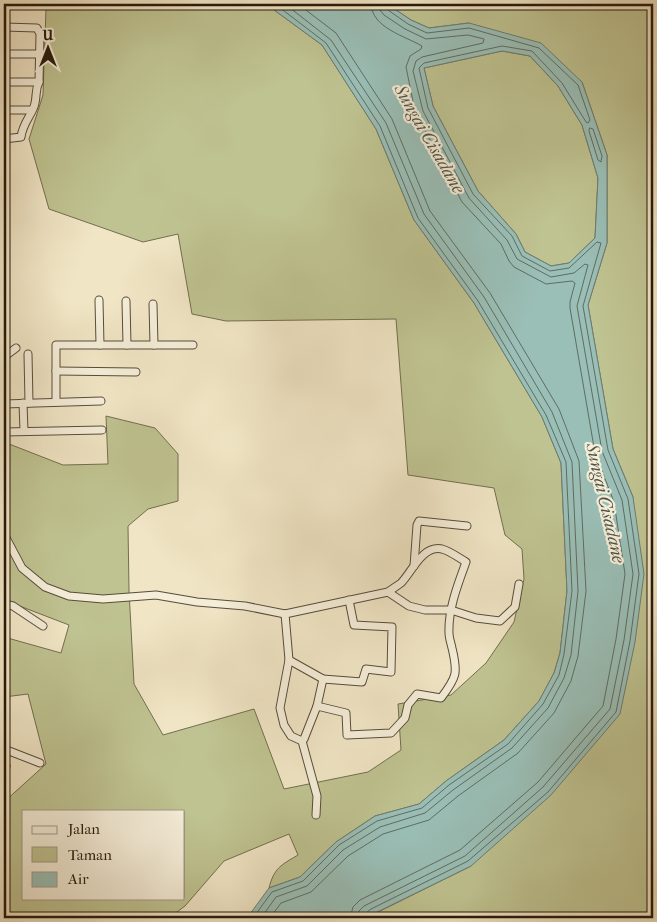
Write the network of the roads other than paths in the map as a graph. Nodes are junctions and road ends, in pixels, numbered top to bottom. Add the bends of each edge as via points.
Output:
1 (4, 27) edge
2 (4, 54) edge
3 (39, 54) junction
4 (4, 82) edge
5 (39, 82) junction
6 (4, 110) edge
7 (32, 110) junction
8 (4, 139) edge
9 (99, 300) dead end
10 (126, 301) dead end
11 (153, 304) dead end
12 (100, 345) junction
13 (127, 345) junction
14 (154, 345) junction
15 (193, 345) dead end
16 (16, 348) dead end
17 (28, 354) dead end
18 (4, 357) edge
19 (56, 371) junction
20 (136, 372) dead end
21 (4, 377) edge
22 (101, 401) dead end
23 (56, 402) junction
24 (26, 403) junction
25 (4, 404) edge
26 (102, 430) dead end
27 (24, 431) junction
28 (4, 432) edge
29 (467, 526) dead end
30 (4, 534) edge
31 (414, 566) junction
32 (519, 584) dead end
33 (388, 592) junction
34 (349, 600) junction
35 (4, 604) edge
36 (451, 610) junction
37 (285, 614) junction
38 (43, 626) dead end
39 (289, 660) junction
40 (323, 679) junction
41 (317, 706) junction
42 (302, 741) junction
43 (4, 749) edge
44 (40, 763) dead end
45 (316, 815) dead end

1 - 3 street via 37,28 40,34
2 - 3 street
3 - 5 street
4 - 5 street
5 - 7 street
6 - 7 street
7 - 8 street via 21,137
9 - 12 street
10 - 13 street
11 - 14 street
12 - 13 street
12 - 19 street via 56,344
13 - 14 street
14 - 15 street
16 - 18 street
17 - 24 street
18 - 21 street
19 - 20 street
19 - 23 street
22 - 23 street
23 - 24 street
24 - 25 street
24 - 27 street
26 - 27 street
27 - 28 street
29 - 31 street via 419,521
30 - 37 street via 22,568 58,593 103,599 156,595
31 - 33 street
31 - 36 street via 426,552 437,549 466,562
32 - 36 street via 515,607 500,621
33 - 34 street
33 - 36 street via 409,606
34 - 37 street
34 - 40 street via 354,626 392,627 390,672 366,669 362,682
35 - 38 street via 13,606
36 - 41 street via 449,634 457,668 441,698 417,694 408,705 405,718 391,733 348,735 346,713
37 - 39 street
39 - 40 street
39 - 42 street via 280,708 291,736
40 - 41 street
41 - 42 street
42 - 45 street via 317,796
43 - 44 street

